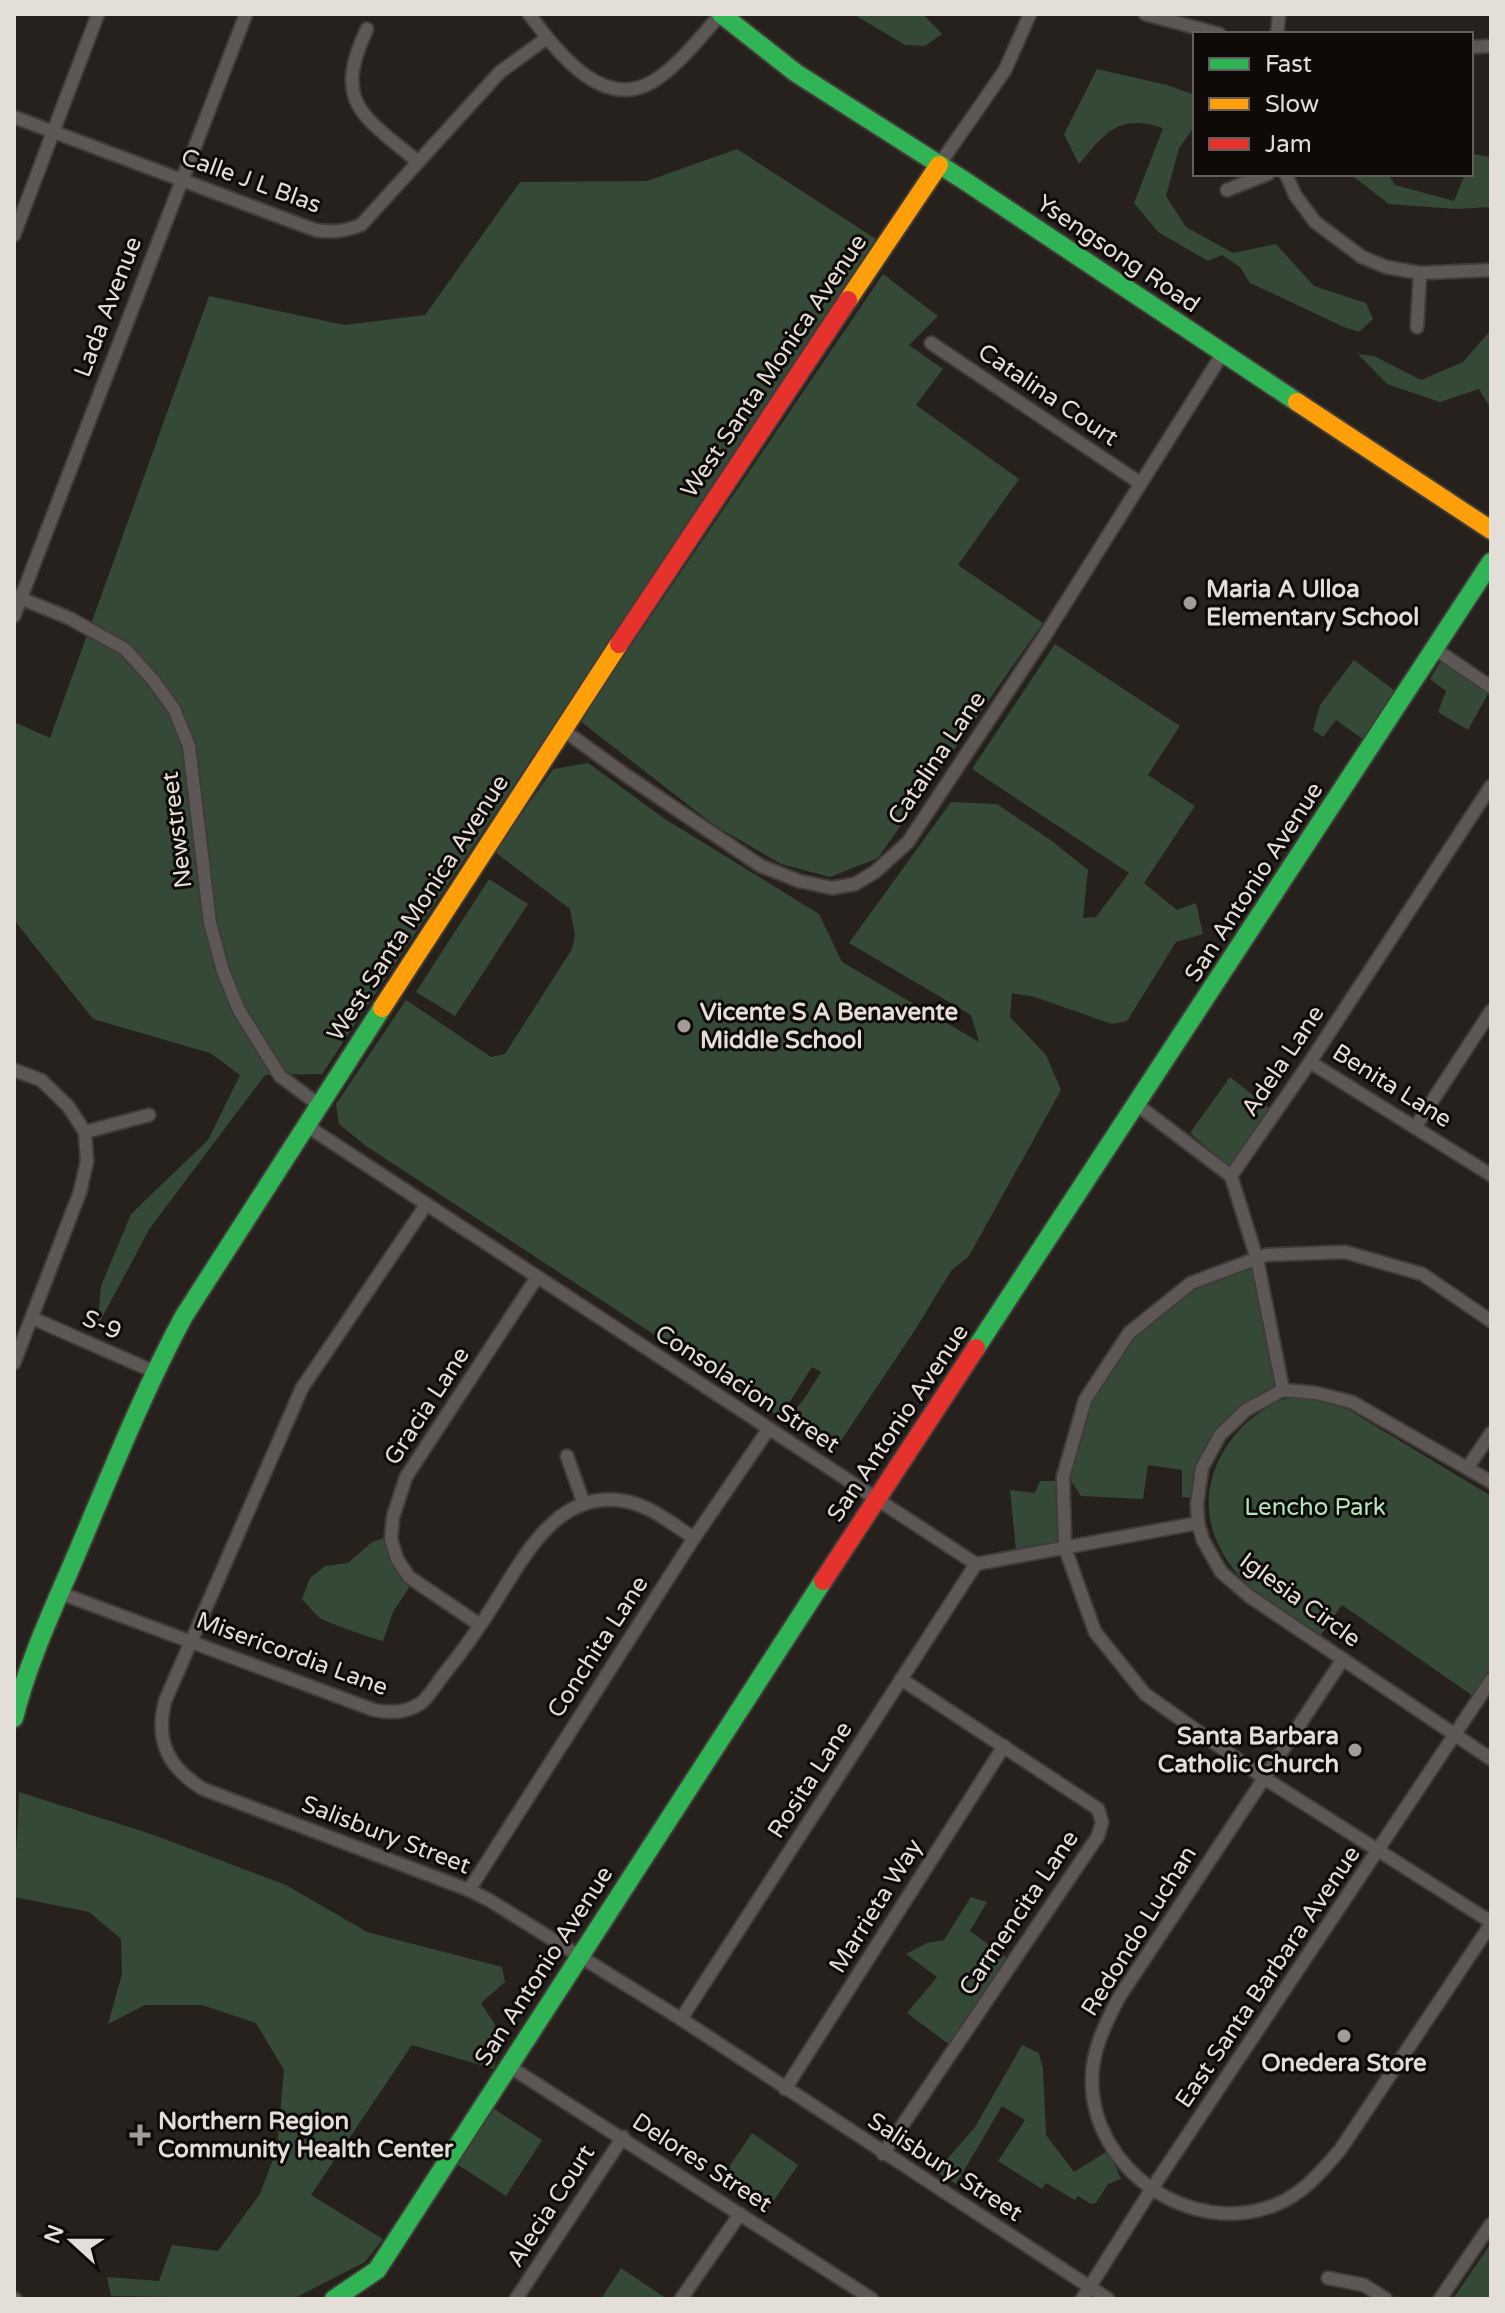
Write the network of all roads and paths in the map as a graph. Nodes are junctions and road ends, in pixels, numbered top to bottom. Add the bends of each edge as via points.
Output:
1 (98, 14) edge
2 (246, 14) edge
3 (529, 14) edge
4 (721, 14) edge
5 (1030, 14) edge
6 (1145, 14) edge
7 (367, 29) dead end
8 (1212, 32) edge
9 (547, 38) junction
10 (14, 117) edge
11 (55, 132) junction
12 (417, 161) junction
13 (939, 165) junction
14 (1263, 176) edge
15 (1287, 176) edge
16 (181, 178) junction
17 (1227, 190) dead end
18 (14, 235) edge
19 (1491, 270) edge
20 (1420, 273) junction
21 (1417, 327) dead end
22 (931, 343) dead end
23 (1223, 353) junction
24 (1140, 483) junction
25 (1491, 530) edge
26 (1491, 562) edge
27 (18, 597) edge
28 (14, 616) edge
29 (1435, 649) junction
30 (1491, 687) edge
31 (562, 729) junction
32 (1491, 786) edge
33 (1491, 1011) edge
34 (1310, 1062) junction
35 (14, 1070) edge
36 (1136, 1104) junction
37 (319, 1105) junction
38 (149, 1115) dead end
39 (307, 1126) junction
40 (1416, 1126) junction
41 (85, 1132) junction
42 (1491, 1175) edge
43 (1231, 1176) junction
44 (426, 1205) junction
45 (1257, 1259) junction
46 (537, 1277) junction
47 (32, 1318) junction
48 (1491, 1321) edge
49 (14, 1363) edge
50 (155, 1372) junction
51 (1283, 1390) junction
52 (768, 1430) junction
53 (1491, 1433) edge
54 (567, 1456) dead end
55 (1468, 1467) junction
56 (1491, 1482) edge
57 (876, 1498) junction
58 (584, 1504) junction
59 (1198, 1523) junction
60 (694, 1538) junction
61 (1065, 1548) junction
62 (976, 1564) junction
63 (60, 1593) junction
64 (480, 1625) junction
65 (190, 1640) junction
66 (1343, 1659) junction
67 (901, 1679) junction
68 (1491, 1680) edge
69 (15, 1711) edge
70 (1456, 1735) junction
71 (1004, 1746) junction
72 (1491, 1759) edge
73 (1264, 1778) junction
74 (1380, 1849) junction
75 (469, 1890) junction
76 (1491, 1923) edge
77 (578, 1958) junction
78 (681, 2019) junction
79 (507, 2065) junction
80 (785, 2089) junction
81 (623, 2137) junction
82 (883, 2154) junction
83 (1151, 2190) junction
84 (740, 2214) junction
85 (1491, 2224) edge
86 (1328, 2278) dead end
87 (1090, 2287) junction
88 (334, 2299) edge
89 (516, 2299) edge
90 (681, 2299) edge
91 (872, 2299) edge
92 (1082, 2299) edge
93 (1108, 2299) edge
94 (1386, 2299) edge
95 (1440, 2299) edge

1 - 11 street
2 - 16 street, Lada Avenue
3 - 9 street
4 - 9 street via 660,78 636,89 610,88 584,77
4 - 13 main road, Ysengsong Road via 796,73
5 - 13 street via 1005,70
6 - 8 street
7 - 12 street via 351,76 355,101 368,121
9 - 12 street, Calle J L Blas via 500,72
10 - 11 street, Calle J L Blas
11 - 16 street, Calle J L Blas
11 - 18 street
12 - 16 street, Calle J L Blas via 361,225 346,231 315,230
13 - 23 main road, Ysengsong Road
13 - 31 main road, West Santa Monica Avenue
14 - 17 street
15 - 20 street via 1315,222 1362,257
16 - 27 street, Lada Avenue
19 - 20 street
20 - 21 street
22 - 24 street, Catalina Court
23 - 24 street, Catalina Lane
23 - 25 main road, Ysengsong Road
24 - 31 street, Catalina Lane via 908,842 855,884 832,888 761,866
26 - 29 main road, San Antonio Avenue
27 - 28 street, Lada Avenue
27 - 37 street, Newstreet via 125,649 174,709 189,746 210,923 223,971 239,1010 280,1076
29 - 30 street
29 - 36 main road, San Antonio Avenue
31 - 37 main road, West Santa Monica Avenue
32 - 34 street, Adela Lane
33 - 40 street
34 - 40 street, Benita Lane
34 - 43 street, Adela Lane
35 - 41 street via 41,1080
36 - 43 street
36 - 57 main road, San Antonio Avenue
37 - 39 main road, West Santa Monica Avenue
38 - 41 street
39 - 44 street, Consolacion Street
39 - 50 main road, West Santa Monica Avenue via 184,1316
40 - 42 street, Benita Lane
41 - 47 street via 87,1161 80,1192
43 - 45 street
44 - 46 street, Consolacion Street
44 - 65 street, Salisbury Street via 302,1388
45 - 48 street via 1345,1252 1422,1274
45 - 51 street
45 - 61 street via 1191,1283 1129,1333 1085,1400 1063,1477
46 - 52 street, Consolacion Street
46 - 64 street, Gracia Lane via 406,1477 393,1517 391,1539 409,1577
47 - 49 street
47 - 50 street, S-9
50 - 63 main road, West Santa Monica Avenue
51 - 55 street via 1352,1402
51 - 59 street, Iglesia Circle via 1246,1410 1220,1435 1202,1468
52 - 57 street, Consolacion Street
52 - 60 street, Conchita Lane
53 - 55 street
54 - 58 street
55 - 56 street
57 - 62 street, Consolacion Street
57 - 77 main road, San Antonio Avenue
58 - 60 street, Misericordia Lane via 625,1501 648,1508
58 - 64 street, Misericordia Lane via 561,1515 535,1541
59 - 61 street
59 - 66 street, Iglesia Circle via 1221,1572
60 - 75 street, Conchita Lane
61 - 62 street
61 - 73 street via 1095,1632 1145,1694
62 - 67 street, Rosita Lane
63 - 65 street, Misericordia Lane
63 - 69 main road, West Santa Monica Avenue
64 - 65 street, Misericordia Lane via 422,1702 390,1713
65 - 75 street, Salisbury Street via 160,1721 171,1762 185,1778
66 - 70 street, Iglesia Circle
66 - 73 street, Redondo Luchan
67 - 71 street, Carmencita Lane
67 - 78 street, Rosita Lane
68 - 70 street, East Santa Barbara Avenue
70 - 72 street, Iglesia Circle
70 - 74 street, East Santa Barbara Avenue
71 - 80 street, Marrieta Way
71 - 82 street, Carmencita Lane via 1098,1809 1101,1829
73 - 74 street
73 - 83 street, Redondo Luchan via 1118,1999 1099,2038 1092,2080 1099,2123 1120,2161
74 - 76 street
74 - 83 street, East Santa Barbara Avenue
75 - 77 street, Salisbury Street
76 - 83 street, Redondo Luchan via 1340,2150 1312,2183 1275,2205 1232,2214 1190,2209
77 - 78 street, Salisbury Street
77 - 79 main road, San Antonio Avenue
78 - 80 street, Salisbury Street
79 - 81 street, Delores Street
79 - 88 main road, San Antonio Avenue via 377,2270
80 - 82 street, Salisbury Street
81 - 84 street, Delores Street
81 - 89 street, Alecia Court
82 - 87 street, Salisbury Street
83 - 87 street, East Santa Barbara Avenue
84 - 90 street
84 - 91 street, Delores Street
85 - 95 street
86 - 94 street via 1364,2285
87 - 92 street, East Santa Barbara Avenue
87 - 93 street, Salisbury Street

